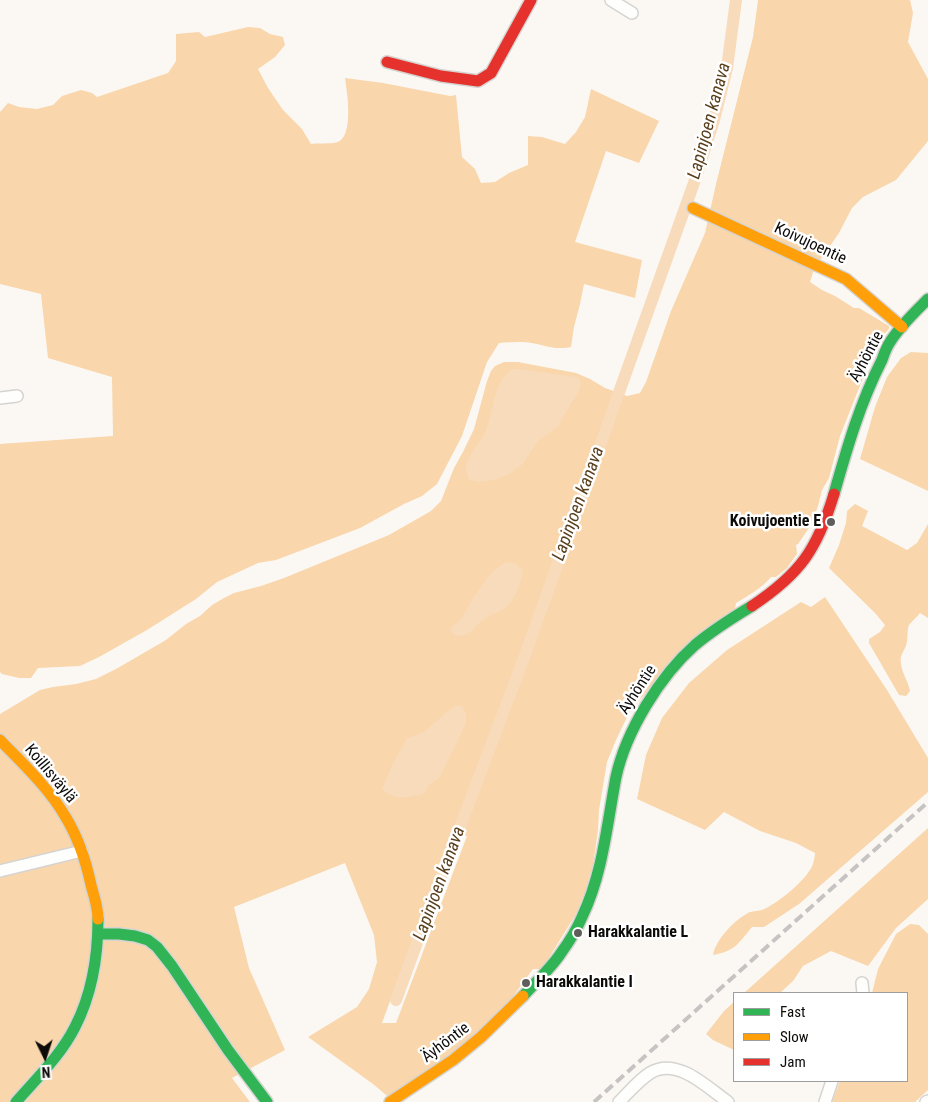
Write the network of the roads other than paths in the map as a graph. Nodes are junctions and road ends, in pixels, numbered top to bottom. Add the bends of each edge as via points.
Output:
1 (531, 0) edge
2 (611, 0) edge
3 (632, 13) dead end
4 (387, 62) dead end
5 (693, 208) dead end
6 (928, 299) edge
7 (902, 327) junction
8 (17, 396) dead end
9 (0, 398) edge
10 (0, 740) edge
11 (82, 850) junction
12 (0, 871) edge
13 (98, 934) junction
14 (832, 1082) edge
15 (16, 1102) edge
16 (267, 1102) edge
17 (390, 1102) edge
18 (619, 1102) edge
19 (728, 1102) edge
20 (824, 1102) edge

1 - 4 main road via 492,73 478,81 441,76
2 - 3 street
5 - 7 main road, Koivujoentie via 846,279
6 - 7 main road, Äyhöntie
7 - 17 main road, Äyhöntie via 890,342 872,377 852,428 826,520 806,558 784,582 691,649 643,709 620,761 591,896 561,954 481,1037
8 - 9 street
10 - 11 main road, Koillisväylä via 59,806
11 - 12 street
11 - 13 main road, Koillisväylä via 98,913
13 - 15 main road, Koillisväylä via 86,1004 76,1027 46,1070
13 - 16 main road via 135,936 158,947
14 - 20 street
18 - 19 street via 650,1072 665,1068 683,1071

